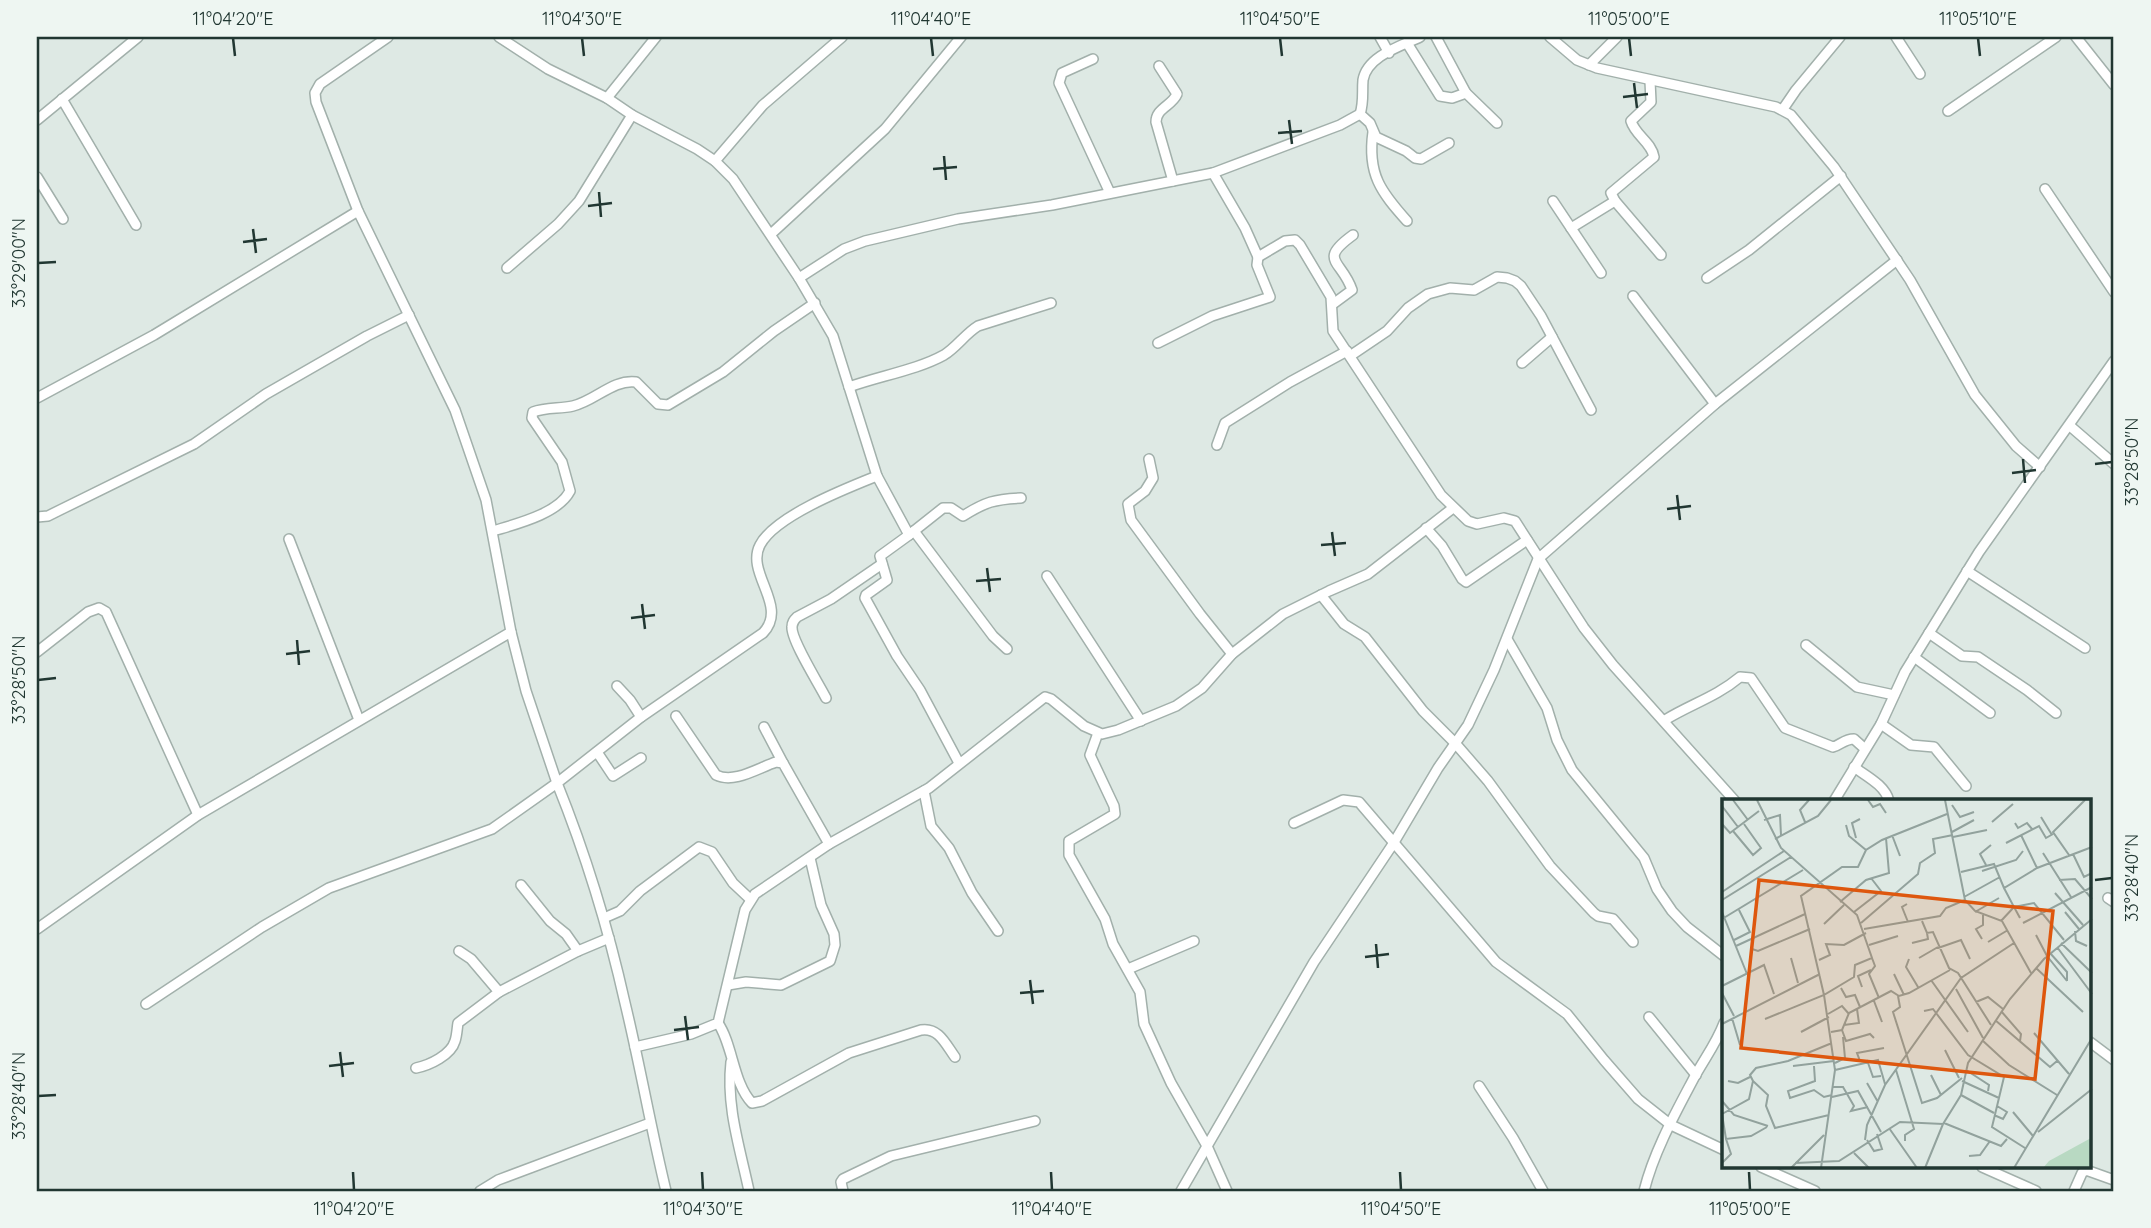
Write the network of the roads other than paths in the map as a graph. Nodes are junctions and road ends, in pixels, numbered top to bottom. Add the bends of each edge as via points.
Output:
1 (138, 37) edge
2 (388, 37) edge
3 (499, 37) edge
4 (656, 37) edge
5 (842, 37) edge
6 (961, 37) edge
7 (1380, 37) edge
8 (1420, 37) edge
9 (1436, 37) edge
10 (1550, 37) edge
11 (1617, 37) edge
12 (1896, 37) edge
13 (2056, 37) edge
14 (2076, 37) edge
15 (1838, 38) edge
16 (1407, 43) junction
17 (1389, 53) junction
18 (1093, 59) dead end
19 (1589, 65) junction
20 (1159, 66) dead end
21 (1920, 74) dead end
22 (1651, 85) junction
23 (2114, 85) edge
24 (1466, 93) junction
25 (607, 98) junction
26 (62, 99) junction
27 (1948, 111) dead end
28 (1787, 112) junction
29 (1360, 114) junction
30 (632, 115) junction
31 (37, 120) edge
32 (1497, 123) dead end
33 (1373, 131) junction
34 (1449, 143) dead end
35 (715, 161) junction
36 (1213, 173) junction
37 (1841, 176) junction
38 (37, 177) edge
39 (1173, 181) junction
40 (2045, 189) dead end
41 (1110, 193) junction
42 (1553, 201) dead end
43 (1615, 201) junction
44 (358, 211) junction
45 (63, 219) dead end
46 (1407, 221) dead end
47 (136, 225) dead end
48 (1571, 228) junction
49 (771, 234) junction
50 (1353, 235) dead end
51 (1661, 255) dead end
52 (1258, 257) junction
53 (1897, 260) junction
54 (507, 268) dead end
55 (1601, 273) dead end
56 (799, 278) junction
57 (1707, 278) dead end
58 (2114, 292) edge
59 (1633, 296) dead end
60 (815, 303) junction
61 (1051, 303) dead end
62 (1333, 304) junction
63 (409, 315) junction
64 (1552, 337) junction
65 (1158, 342) dead end
66 (1348, 354) junction
67 (2114, 361) edge
68 (1522, 363) dead end
69 (849, 387) junction
70 (37, 398) edge
71 (1715, 404) junction
72 (1591, 410) dead end
73 (2070, 426) junction
74 (1217, 445) dead end
75 (1149, 458) dead end
76 (2114, 464) edge
77 (2040, 467) junction
78 (877, 476) junction
79 (1021, 498) dead end
80 (1453, 508) junction
81 (37, 517) edge
82 (1426, 528) junction
83 (493, 531) junction
84 (911, 533) junction
85 (289, 539) dead end
86 (1527, 540) junction
87 (1538, 559) junction
88 (882, 564) junction
89 (1967, 571) junction
90 (1047, 576) dead end
91 (1321, 594) junction
92 (511, 632) junction
93 (1929, 634) junction
94 (1507, 639) junction
95 (1806, 645) dead end
96 (2085, 648) dead end
97 (1007, 649) dead end
98 (37, 652) edge
99 (1232, 654) junction
100 (1914, 657) junction
101 (617, 686) dead end
102 (1894, 695) junction
103 (826, 698) dead end
104 (1990, 713) dead end
105 (2056, 713) dead end
106 (677, 716) dead end
107 (641, 717) junction
108 (359, 720) junction
109 (1665, 720) junction
110 (1141, 721) junction
111 (1881, 724) junction
112 (764, 727) dead end
113 (1098, 733) junction
114 (1455, 743) junction
115 (1864, 748) junction
116 (597, 752) junction
117 (641, 758) dead end
118 (783, 763) junction
119 (959, 763) junction
120 (1854, 767) junction
121 (557, 783) junction
122 (1966, 786) dead end
123 (924, 791) junction
124 (1733, 799) edge
125 (1835, 799) edge
126 (1888, 799) edge
127 (198, 815) junction
128 (1294, 823) dead end
129 (829, 844) junction
130 (1393, 844) junction
131 (810, 858) junction
132 (521, 885) dead end
133 (750, 899) junction
134 (604, 918) junction
135 (37, 929) edge
136 (998, 931) dead end
137 (609, 938) junction
138 (1194, 941) dead end
139 (1633, 942) dead end
140 (459, 951) dead end
141 (578, 951) junction
142 (1722, 954) edge
143 (1128, 969) junction
144 (728, 985) junction
145 (499, 992) junction
146 (146, 1004) dead end
147 (1649, 1017) dead end
148 (718, 1023) junction
149 (1722, 1028) edge
150 (2092, 1044) edge
151 (635, 1047) junction
152 (955, 1058) dead end
153 (2114, 1060) edge
154 (731, 1062) junction
155 (416, 1068) dead end
156 (1696, 1075) junction
157 (1479, 1086) dead end
158 (1035, 1121) dead end
159 (650, 1123) junction
160 (1671, 1125) junction
161 (1207, 1146) junction
162 (1722, 1149) edge
163 (1763, 1168) edge
164 (1984, 1168) edge
165 (2114, 1180) edge
166 (480, 1191) edge
167 (666, 1191) edge
168 (749, 1191) edge
169 (843, 1191) edge
170 (1181, 1191) edge
171 (1227, 1191) edge
172 (1543, 1191) edge
173 (1644, 1191) edge
174 (1815, 1191) edge
175 (2036, 1191) edge
176 (2074, 1191) edge

1 - 26 street
2 - 44 street via 320,84 315,93
3 - 25 street via 548,69
4 - 25 street
5 - 35 street via 764,105
6 - 49 street via 885,129
7 - 17 street
8 - 16 street
9 - 24 street
10 - 19 street
11 - 19 street
12 - 21 street
13 - 27 street
14 - 23 street
15 - 28 street via 1796,90
16 - 17 street
16 - 24 street via 1440,96
17 - 29 street via 1370,64 1366,72
18 - 41 street via 1062,73 1059,83
19 - 22 street
20 - 39 street via 1177,94 1156,116
22 - 28 street
22 - 43 street via 1651,102 1631,121 1654,157 1612,190
24 - 32 street
25 - 30 street
26 - 31 street
26 - 47 street
28 - 37 street
29 - 33 street
29 - 36 street
30 - 35 street
30 - 54 street via 579,201
33 - 34 street via 1381,141 1421,159
33 - 46 street via 1375,179
35 - 49 street via 733,178
36 - 39 street
36 - 52 street
37 - 53 street
37 - 57 street
38 - 45 street
39 - 41 street
40 - 58 street
41 - 56 street via 907,229 844,249
42 - 48 street
43 - 48 street
43 - 51 street
44 - 63 street
44 - 70 street via 154,335
48 - 55 street
49 - 56 street
50 - 62 street via 1334,254 1352,289
52 - 62 street via 1295,240
52 - 65 street via 1270,297 1212,316
53 - 71 street
53 - 77 street via 1975,395
56 - 60 street
59 - 71 street
60 - 69 street via 833,336
60 - 83 street via 723,372 668,405 658,404 632,381 573,406 533,412 532,418 562,462 569,494 532,519
61 - 69 street via 978,326 937,358
62 - 66 street via 1333,331
63 - 81 street via 266,394 194,444 48,516
63 - 83 street via 455,410
64 - 66 street via 1521,286 1501,276 1474,290 1450,288 1428,293 1387,331
64 - 68 street
64 - 72 street
66 - 74 street via 1290,382 1225,423
66 - 80 street
67 - 73 street
69 - 78 street
71 - 87 street
73 - 76 street
73 - 77 street
75 - 99 street via 1151,484 1128,504 1128,513
77 - 89 street
78 - 84 street
78 - 107 street via 812,505 760,544 757,560 772,614 770,625
79 - 84 street via 994,499 963,516 943,508
80 - 82 street
80 - 86 street via 1477,524 1515,520
82 - 86 street via 1466,582
82 - 91 street via 1368,574
83 - 92 street
84 - 88 street via 882,554
84 - 97 street
85 - 108 street
86 - 87 street
87 - 94 street
87 - 109 street via 1591,638
88 - 103 street via 793,622 797,644
88 - 119 street via 886,582 865,598
89 - 93 street
89 - 96 street
90 - 110 street
91 - 99 street via 1283,614
91 - 114 street via 1344,624 1365,637 1423,711
92 - 108 street
92 - 121 street via 531,711
93 - 100 street
93 - 105 street via 1962,656 1978,657
94 - 114 street via 1480,702
94 - 142 street via 1547,708 1572,769 1644,858 1672,911
95 - 102 street via 1857,687
98 - 127 street via 88,612 99,608 106,612
99 - 110 street via 1192,696
100 - 102 street
100 - 104 street
101 - 107 street
102 - 111 street
106 - 118 street via 721,778
107 - 116 street
108 - 127 street
109 - 115 street via 1745,676 1791,732 1833,747 1854,740
109 - 124 street
110 - 113 street
111 - 115 street
111 - 122 street via 1911,745 1934,747
112 - 118 street
113 - 119 street via 1045,698
113 - 143 street via 1090,755 1115,814 1074,837 1068,851
114 - 130 street
114 - 139 street via 1550,866 1594,913 1616,921
115 - 120 street
116 - 117 street via 612,776
116 - 121 street
118 - 129 street
119 - 123 street
120 - 125 street
120 - 126 street
121 - 134 street
121 - 146 street via 492,829 329,888
123 - 129 street
123 - 136 street via 931,827 949,848
127 - 135 street
128 - 130 street via 1351,799 1359,802
129 - 131 street
130 - 160 street via 1496,962 1561,1009 1630,1091
130 - 161 street via 1314,962
131 - 133 street
131 - 144 street via 821,905 834,934 830,961 780,985
132 - 141 street
133 - 134 street via 712,852 699,847 620,911
133 - 144 street
134 - 137 street
137 - 141 street
137 - 151 street
138 - 143 street
140 - 145 street
141 - 145 street
143 - 161 street via 1140,992 1144,1024
144 - 148 street
145 - 155 street via 458,1023 447,1052
147 - 156 street
148 - 151 street
148 - 154 street
149 - 156 street
150 - 153 street
151 - 159 street
152 - 154 street via 929,1028 849,1053 752,1103
154 - 168 street via 732,1116
156 - 160 street
157 - 172 street
158 - 169 street via 891,1156 843,1178
159 - 166 street via 498,1180
159 - 167 street
160 - 162 street
160 - 173 street
161 - 170 street
161 - 171 street
163 - 174 street
164 - 175 street
165 - 176 street via 2087,1170

